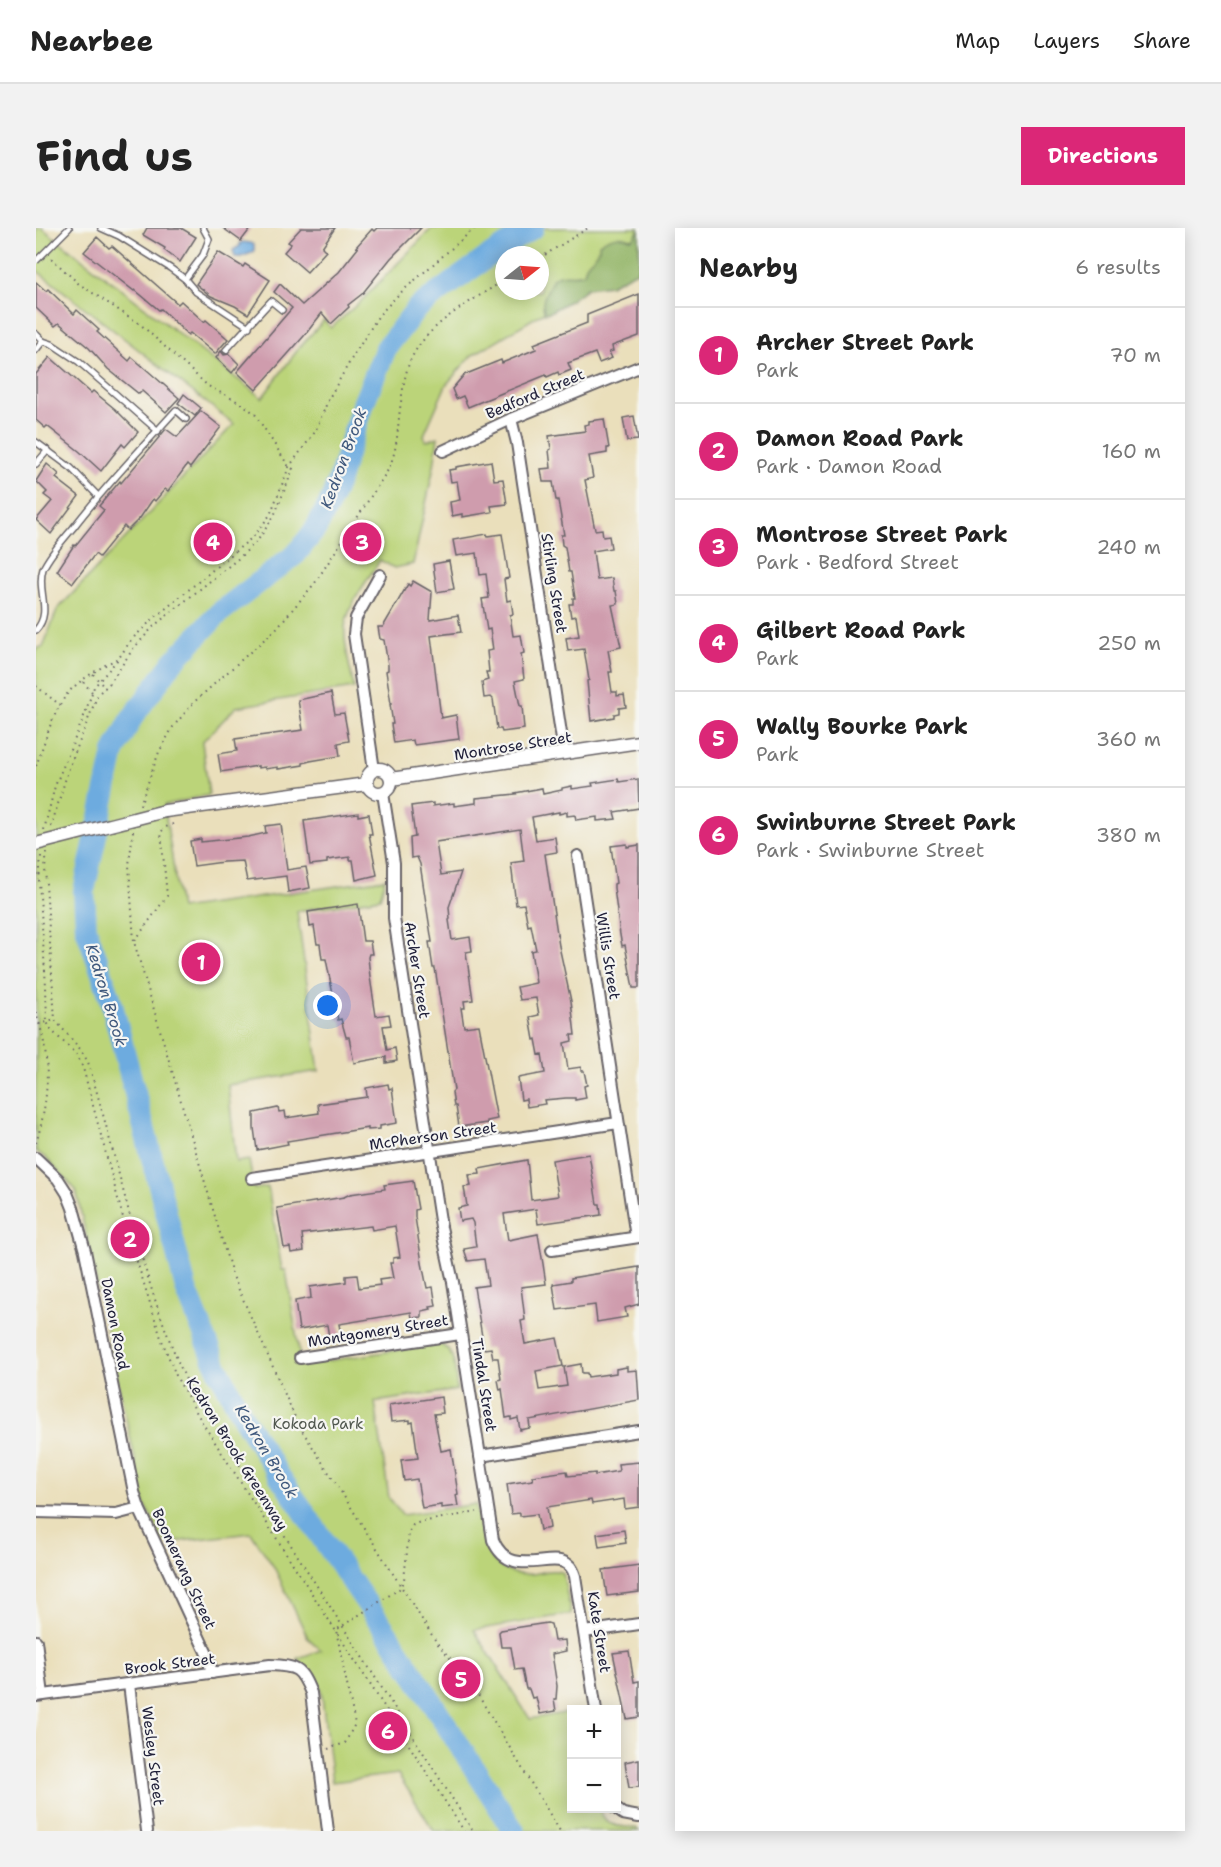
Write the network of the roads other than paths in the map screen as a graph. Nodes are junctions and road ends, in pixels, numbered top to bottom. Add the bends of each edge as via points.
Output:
1 (69, 228) edge
2 (101, 228) edge
3 (203, 228) edge
4 (36, 261) edge
5 (185, 279) junction
6 (282, 310) dead end
7 (249, 327) junction
8 (36, 334) edge
9 (43, 341) junction
10 (36, 350) edge
11 (226, 350) dead end
12 (639, 367) edge
13 (186, 419) dead end
14 (511, 419) junction
15 (158, 431) junction
16 (36, 442) edge
17 (48, 450) junction
18 (443, 451) dead end
19 (36, 464) edge
20 (98, 496) junction
21 (380, 575) dead end
22 (36, 630) edge
23 (639, 742) edge
24 (564, 753) junction
25 (374, 770) junction
26 (391, 779) junction
27 (367, 784) junction
28 (382, 793) junction
29 (42, 844) edge
30 (578, 856) dead end
31 (618, 1123) junction
32 (429, 1152) junction
33 (36, 1158) edge
34 (252, 1178) dead end
35 (637, 1237) edge
36 (552, 1250) dead end
37 (460, 1334) junction
38 (300, 1359) dead end
39 (639, 1431) edge
40 (480, 1456) junction
41 (140, 1508) junction
42 (36, 1512) edge
43 (565, 1562) joint
44 (639, 1624) edge
45 (584, 1632) junction
46 (36, 1641) edge
47 (212, 1673) junction
48 (129, 1684) junction
49 (40, 1696) edge
50 (595, 1705) edge
51 (621, 1812) edge
52 (639, 1816) edge
53 (147, 1831) edge
54 (328, 1831) edge

1 - 4 lane, bridge
2 - 5 lane
3 - 5 lane via 209,239 203,255
5 - 7 lane
6 - 7 lane via 271,301
7 - 11 lane
8 - 9 lane
9 - 10 lane
9 - 15 lane via 79,362
12 - 14 street, Bedford Street
13 - 15 lane via 177,410
14 - 18 street, Bedford Street
14 - 24 street, Stirling Street
15 - 20 lane
16 - 17 lane
17 - 19 lane
17 - 20 lane via 72,468
20 - 22 lane via 43,570 45,610 43,622
21 - 25 street via 356,618 354,634
23 - 24 street, Montrose Street
24 - 26 street, Montrose Street
25 - 26 street via 385,770
25 - 27 street via 367,777
26 - 28 street
27 - 28 street via 371,791
27 - 29 street, bridge via 165,811
28 - 32 street, Archer Street via 394,872 394,918
30 - 31 street, Willis Street
31 - 32 street, McPherson Street
31 - 35 street, Willis Street
32 - 34 street, McPherson Street
32 - 37 street, Tindal Street
33 - 41 street, Damon Road via 58,1179 73,1208
35 - 36 street
37 - 38 street, Montgomery Street
37 - 40 street, Tindal Street
39 - 40 street
40 - 43 street, Tindal Street via 499,1552 522,1564
41 - 42 street, Boomerang Street via 116,1514
41 - 47 street, Boomerang Street via 207,1654
43 - 45 street, Kate Street via 575,1576
44 - 45 street
45 - 50 street, Kate Street
46 - 49 street
47 - 48 street, Brook Street
47 - 54 street, Brook Street via 291,1666 304,1677 311,1693
48 - 49 street, Brook Street
48 - 53 street, Wesley Street
51 - 52 street

